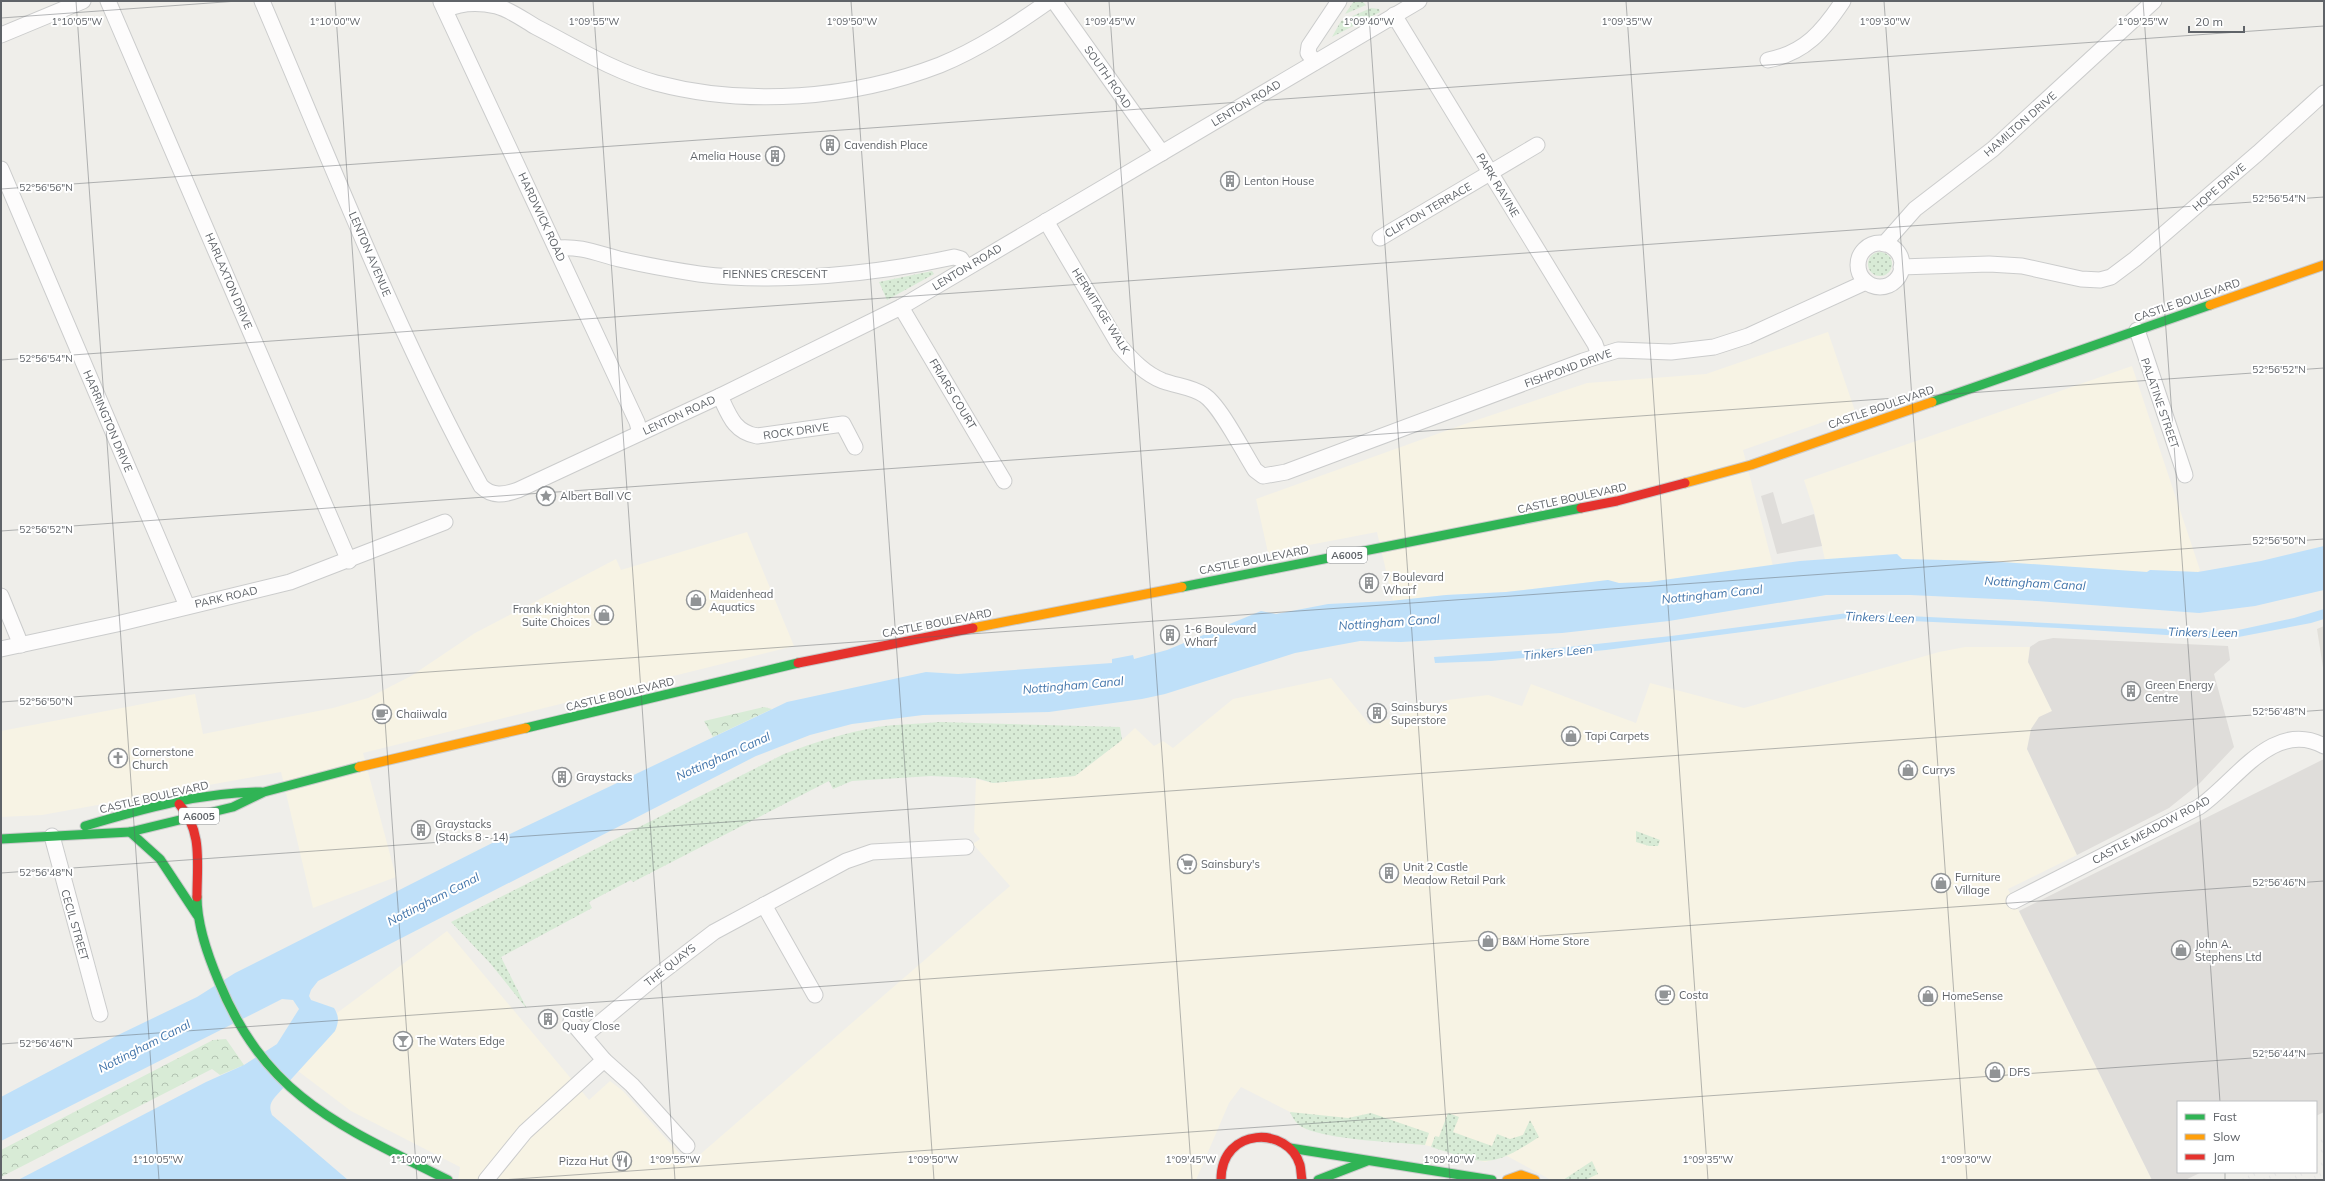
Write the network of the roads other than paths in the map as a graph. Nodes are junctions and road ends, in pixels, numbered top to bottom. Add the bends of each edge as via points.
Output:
1 (84, 1) edge
2 (108, 1) edge
3 (262, 1) edge
4 (1049, 1) edge
5 (1054, 1) edge
6 (1339, 1) edge
7 (1419, 1) edge
8 (1843, 1) edge
9 (2154, 1) edge
10 (443, 6) edge
11 (1394, 15) junction
12 (1, 35) edge
13 (1768, 60) dead end
14 (1315, 62) junction
15 (2324, 93) edge
16 (1537, 145) dead end
17 (1162, 153) junction
18 (1, 169) edge
19 (1490, 173) junction
20 (1046, 221) junction
21 (1380, 238) dead end
22 (1884, 244) junction
23 (557, 248) junction
24 (2324, 265) edge
25 (966, 267) junction
26 (1901, 267) junction
27 (1866, 282) junction
28 (901, 307) junction
29 (2137, 330) junction
30 (1599, 356) junction
31 (720, 396) junction
32 (640, 433) junction
33 (855, 447) dead end
34 (2185, 475) dead end
35 (1272, 476) joint
36 (1004, 481) dead end
37 (496, 495) joint
38 (445, 522) dead end
39 (349, 560) junction
40 (1, 596) edge
41 (187, 606) junction
42 (21, 645) junction
43 (1, 649) edge
44 (2324, 746) edge
45 (264, 792) junction
46 (178, 804) junction
47 (191, 818) junction
48 (130, 832) junction
49 (52, 836) junction
50 (1, 839) edge
51 (966, 846) dead end
52 (2014, 901) dead end
53 (764, 905) junction
54 (198, 917) junction
55 (815, 995) dead end
56 (100, 1014) dead end
57 (572, 1021) dead end
58 (584, 1036) junction
59 (604, 1060) junction
60 (687, 1146) dead end
61 (1290, 1148) junction
62 (1369, 1160) junction
63 (1427, 1171) junction
64 (448, 1180) edge
65 (486, 1180) edge
66 (1221, 1180) edge
67 (1302, 1180) edge
68 (1318, 1180) edge
69 (1439, 1180) edge
70 (1492, 1180) edge
71 (1508, 1180) edge
72 (1535, 1180) edge

1 - 12 street
2 - 39 street, HARLAXTON DRIVE
3 - 37 street, LENTON AVENUE via 386,292 446,421 481,486 486,492
4 - 10 street via 992,39 941,64 891,82 846,90 791,95 736,96 655,82 594,58 497,6 473,2
5 - 17 street, SOUTH ROAD
6 - 14 street via 1309,46 1308,52
7 - 11 street, LENTON ROAD
8 - 13 street via 1826,26 1800,50 1783,58
9 - 22 street, HAMILTON DRIVE via 1993,149 1915,209
10 - 23 street, HARDWICK ROAD
11 - 14 street, LENTON ROAD
11 - 19 street, PARK RAVINE
14 - 17 street, LENTON ROAD
15 - 26 street, HOPE DRIVE via 2111,277 2100,280 2081,279 2022,266 1989,264
16 - 19 street, CLIFTON TERRACE
17 - 20 street, LENTON ROAD
18 - 41 street, HARRINGTON DRIVE
19 - 21 street, CLIFTON TERRACE
19 - 30 street, PARK RAVINE via 1595,344
20 - 25 street, LENTON ROAD
20 - 35 street, HERMITAGE WALK via 1119,345 1131,359 1162,381 1193,390 1210,399 1255,470 1263,476
22 - 26 street via 1895,250 1901,260
22 - 27 street via 1878,243 1866,248 1859,259 1859,271
23 - 25 street, FIENNES CRESCENT via 577,247 660,267 700,274 742,277 865,272 896,269 954,257 961,258
23 - 32 street, HARDWICK ROAD
24 - 29 main road, CASTLE BOULEVARD / A6005
25 - 28 street, LENTON ROAD
26 - 27 street via 1898,276 1889,285 1876,287
27 - 30 street, FISHPOND DRIVE via 1748,336 1714,347 1671,352 1618,350
28 - 31 street, LENTON ROAD
28 - 36 street, FRIARS COURT
29 - 34 street, PALATINE STREET
29 - 45 main road, CASTLE BOULEVARD / A6005 via 1751,465 1617,501 804,661 554,722 387,759
30 - 35 street, FISHPOND DRIVE
31 - 32 street, LENTON ROAD
31 - 33 street, ROCK DRIVE via 731,419 740,431 749,435 843,424
32 - 37 street, LENTON ROAD via 518,490
38 - 39 street, PARK ROAD
39 - 41 street, PARK ROAD via 290,582
40 - 42 street
41 - 42 street, PARK ROAD
42 - 43 street, PARK ROAD
44 - 52 street, CASTLE MEADOW ROAD via 2302,739 2267,747 2214,796 2198,806
45 - 46 main road, CASTLE BOULEVARD / A6005 via 229,792
45 - 47 main road, CASTLE BOULEVARD / A6005 via 233,807
46 - 47 main road
46 - 49 main road, CASTLE BOULEVARD / A6005 via 128,813
47 - 48 main road, CASTLE BOULEVARD / A6005
47 - 54 main road via 197,842
48 - 49 main road, CASTLE BOULEVARD / A6005
48 - 54 main road via 147,842 159,855
49 - 50 main road, CASTLE BOULEVARD / A6005
49 - 56 street, CECIL STREET
51 - 53 street, THE QUAYS via 861,854
53 - 55 street
53 - 58 street, THE QUAYS via 714,932
54 - 64 main road via 222,992 245,1037 273,1073 308,1103 352,1131
57 - 58 street
58 - 59 street
59 - 60 street via 632,1085
59 - 65 street via 525,1132
61 - 62 main road
61 - 66 main road via 1278,1140 1264,1137 1241,1142 1223,1161
61 - 67 main road via 1301,1164
62 - 63 main road
62 - 68 main road
63 - 69 main road
63 - 70 main road via 1444,1170
71 - 72 main road via 1519,1174

